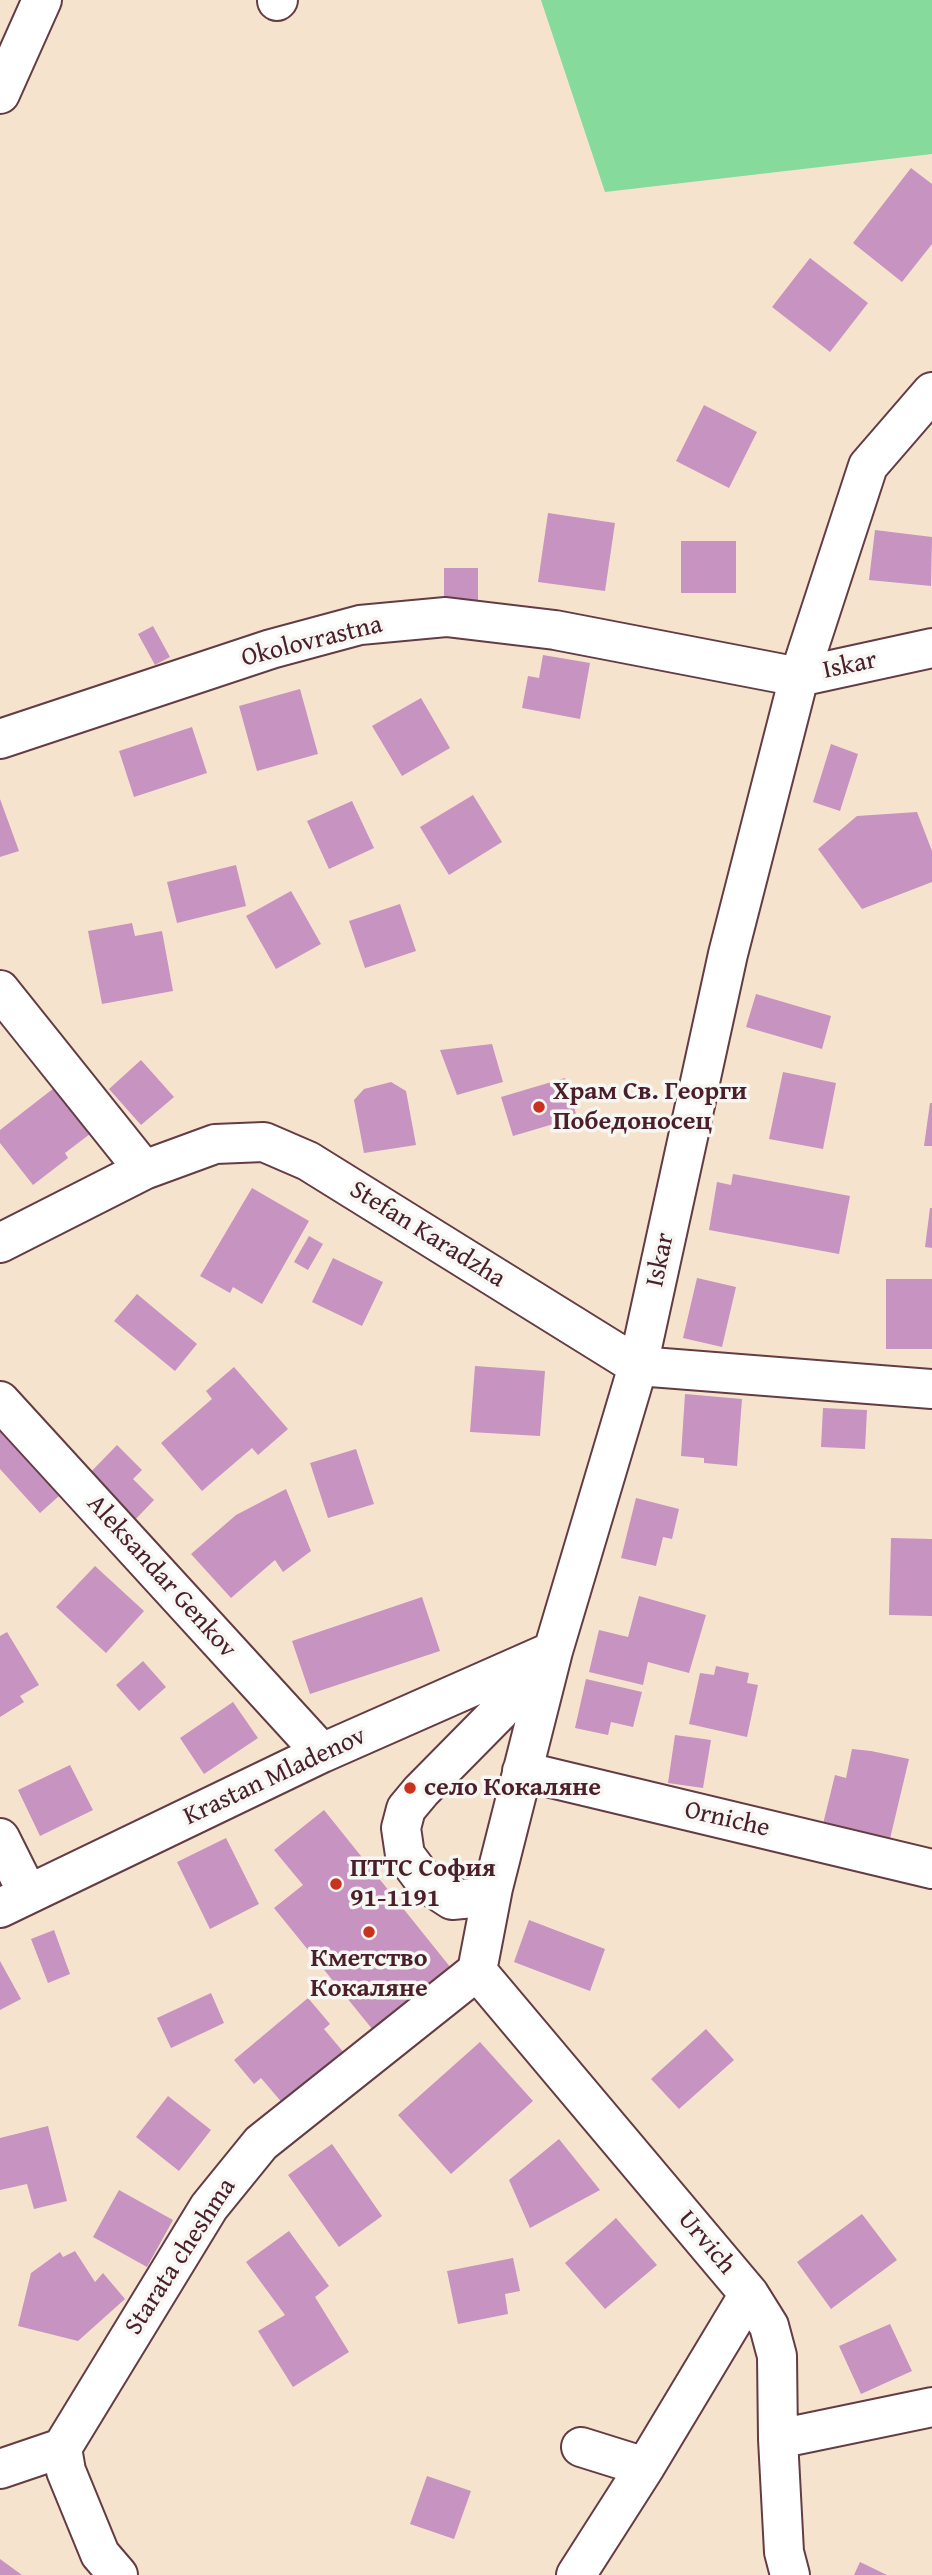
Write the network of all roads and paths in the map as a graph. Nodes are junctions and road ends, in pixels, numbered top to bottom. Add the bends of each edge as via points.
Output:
1 (42, 0) edge
2 (0, 94) edge
3 (932, 392) edge
4 (932, 648) edge
5 (799, 677) junction
6 (0, 739) edge
7 (0, 990) edge
8 (144, 1170) junction
9 (0, 1243) edge
10 (638, 1366) junction
11 (932, 1389) edge
12 (0, 1401) edge
13 (553, 1651) junction
14 (323, 1753) junction
15 (522, 1772) junction
16 (0, 1838) edge
17 (932, 1869) edge
18 (493, 1888) junction
19 (14, 1901) edge
20 (478, 1971) junction
21 (749, 2294) junction
22 (932, 2407) edge
23 (778, 2439) junction
24 (581, 2447) dead end
25 (62, 2448) junction
26 (645, 2467) junction
27 (0, 2469) edge
28 (118, 2575) edge
29 (576, 2575) edge
30 (790, 2575) edge

1 - 2 street
3 - 5 street via 868,466
4 - 5 street, Iskar
5 - 6 street, Okolovrastna via 555,630 446,617 360,625 271,649
5 - 10 street, Iskar via 728,954
7 - 8 street
8 - 9 street, Stefan Karadzha
8 - 10 street, Stefan Karadzha via 215,1144 264,1142 307,1161
10 - 11 street, Stefan Karadzha
10 - 13 street, Iskar
12 - 14 street, Aleksandar Genkov
13 - 14 street, Krastan Mladenov
13 - 15 street, Iskar
13 - 18 street via 406,1809 401,1828 405,1855 426,1883 452,1900 473,1898
14 - 19 street, Krastan Mladenov
15 - 17 street, Orniche
15 - 18 street, Iskar
16 - 19 street
18 - 20 street, Iskar
20 - 21 street, Urvich
20 - 25 street, Starata cheshma via 261,2143 209,2207
21 - 23 street, Urvich via 769,2326 777,2356
21 - 26 street
22 - 23 street
23 - 30 street, Urvich via 784,2552
24 - 26 street
25 - 27 street
25 - 28 street via 66,2471 100,2554
26 - 29 street

